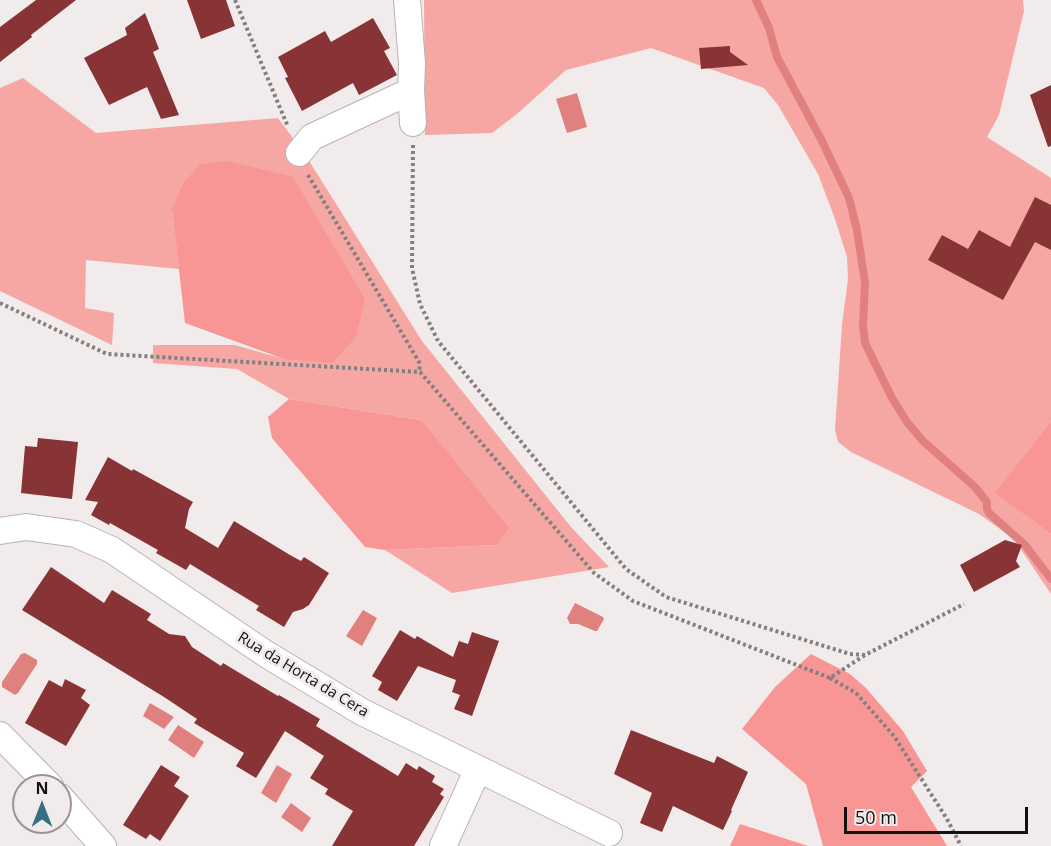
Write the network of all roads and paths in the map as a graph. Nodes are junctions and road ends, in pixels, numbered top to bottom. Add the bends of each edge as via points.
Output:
1 (235, 0) edge
2 (407, 0) edge
3 (411, 91) junction
4 (413, 123) joint
5 (298, 153) junction
6 (0, 303) edge
7 (420, 372) junction
8 (0, 531) edge
9 (964, 604) dead end
10 (865, 656) junction
11 (830, 678) junction
12 (0, 735) edge
13 (478, 769) junction
14 (38, 774) edge
15 (72, 811) edge
16 (609, 833) dead end
17 (102, 846) edge
18 (443, 846) edge
19 (961, 846) edge

1 - 5 path
2 - 3 street
3 - 4 street
3 - 5 street via 312,137
4 - 10 path via 412,268 420,304 438,341 626,569 666,597
5 - 7 path via 419,362
6 - 7 path via 107,354
7 - 11 path via 594,573 633,602
8 - 13 street, Rua da Horta da Cera via 26,527 76,534 112,549 266,654 362,712
9 - 10 path
10 - 11 path
11 - 19 path via 856,693 894,736
12 - 14 street
13 - 16 street, Rua da Horta da Cera
13 - 18 street
15 - 17 street

